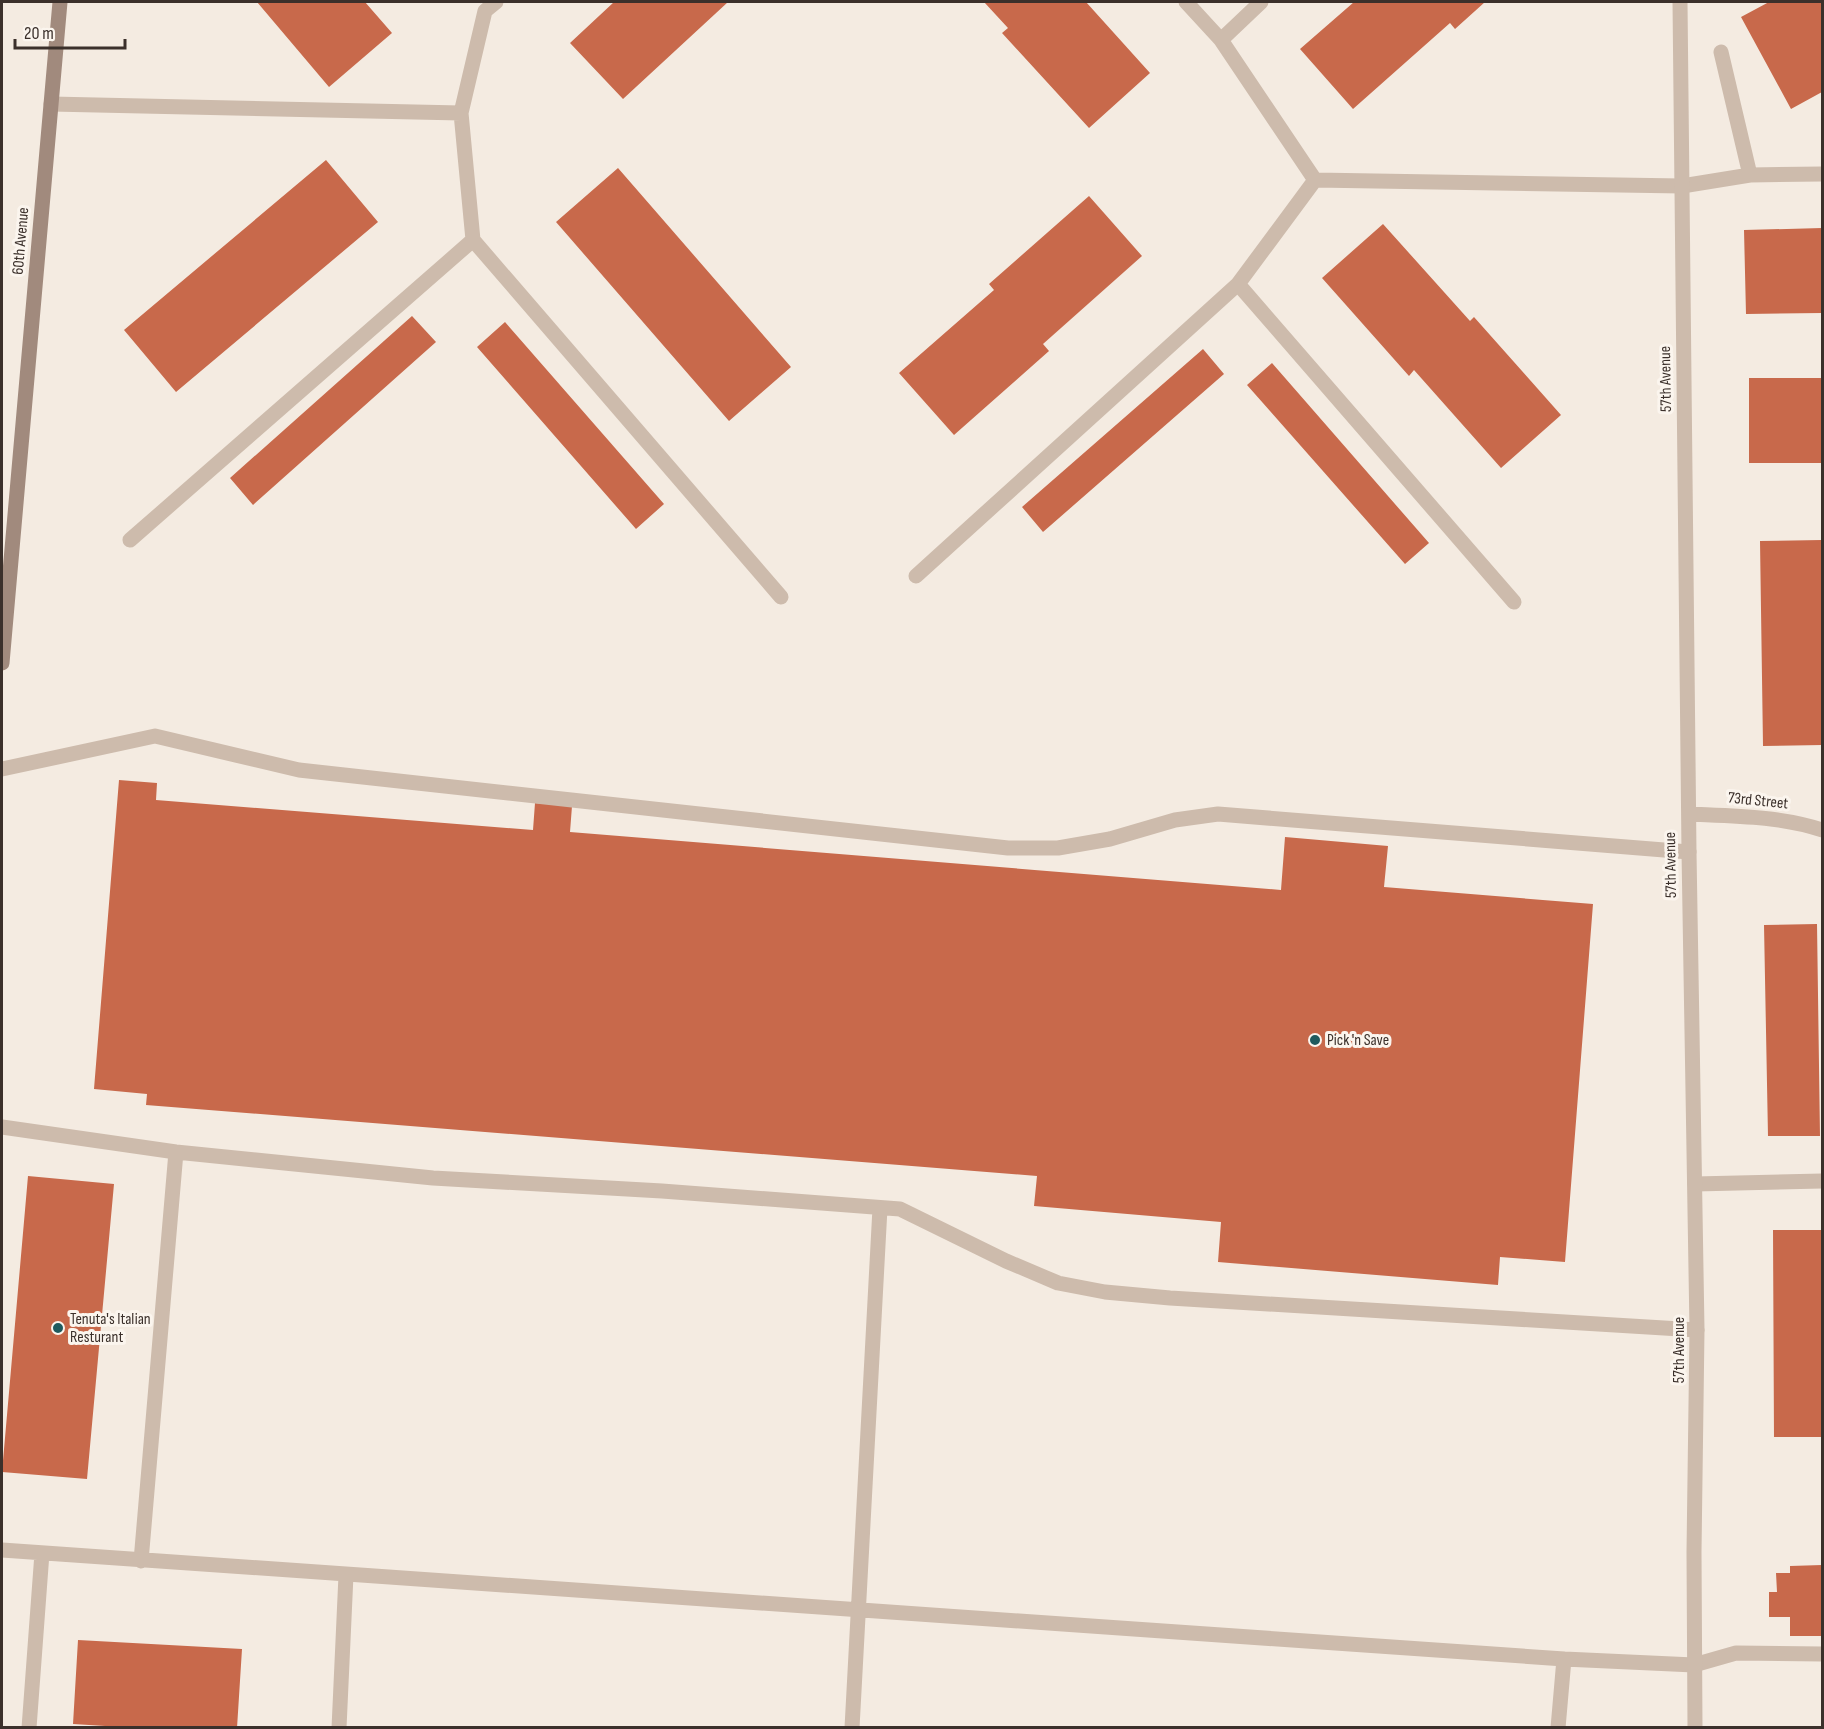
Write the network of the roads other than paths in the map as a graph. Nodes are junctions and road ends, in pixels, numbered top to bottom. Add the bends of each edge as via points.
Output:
1 (60, 2) edge
2 (1186, 2) edge
3 (1261, 2) edge
4 (1680, 2) edge
5 (485, 5) edge
6 (1221, 40) junction
7 (1721, 52) dead end
8 (51, 104) junction
9 (461, 113) junction
10 (1822, 174) edge
11 (1750, 175) junction
12 (1315, 180) junction
13 (1682, 186) junction
14 (473, 240) junction
15 (1238, 284) junction
16 (130, 540) dead end
17 (915, 576) dead end
18 (781, 597) dead end
19 (1514, 602) dead end
20 (2, 663) edge
21 (2, 769) edge
22 (1689, 814) junction
23 (1822, 830) edge
24 (1689, 852) junction
25 (2, 1127) edge
26 (176, 1152) junction
27 (1822, 1181) edge
28 (1695, 1184) junction
29 (880, 1208) junction
30 (1697, 1330) junction
31 (2, 1550) edge
32 (42, 1553) junction
33 (141, 1561) junction
34 (346, 1575) junction
35 (857, 1610) junction
36 (1822, 1654) edge
37 (1564, 1659) junction
38 (1694, 1665) junction
39 (29, 1728) edge
40 (339, 1728) edge
41 (852, 1728) edge
42 (1558, 1728) edge
43 (1695, 1728) edge

1 - 8 street, 60th Avenue
2 - 6 street
3 - 6 street
4 - 13 street, 57th Avenue
5 - 9 street
6 - 12 street
7 - 11 street
8 - 9 street
8 - 20 street, 60th Avenue
9 - 14 street
10 - 11 street
11 - 13 street
12 - 13 street
12 - 15 street
13 - 22 street, 57th Avenue
14 - 16 street
14 - 18 street
15 - 17 street
15 - 19 street
21 - 24 street via 155,736 299,770 1008,848 1058,848 1110,839 1175,820 1218,814
22 - 23 street, 73rd Street via 1745,816
22 - 24 street, 57th Avenue
24 - 28 street, 57th Avenue
25 - 26 street
26 - 29 street via 433,1178
26 - 33 street
27 - 28 street
28 - 30 street, 57th Avenue
29 - 30 street via 900,1209 1058,1283 1106,1292
29 - 35 street
30 - 38 street, 57th Avenue
31 - 32 street
32 - 33 street
32 - 39 street
33 - 34 street
34 - 35 street
34 - 40 street
35 - 37 street
35 - 41 street
36 - 38 street via 1736,1653
37 - 38 street
37 - 42 street
38 - 43 street, 57th Avenue

